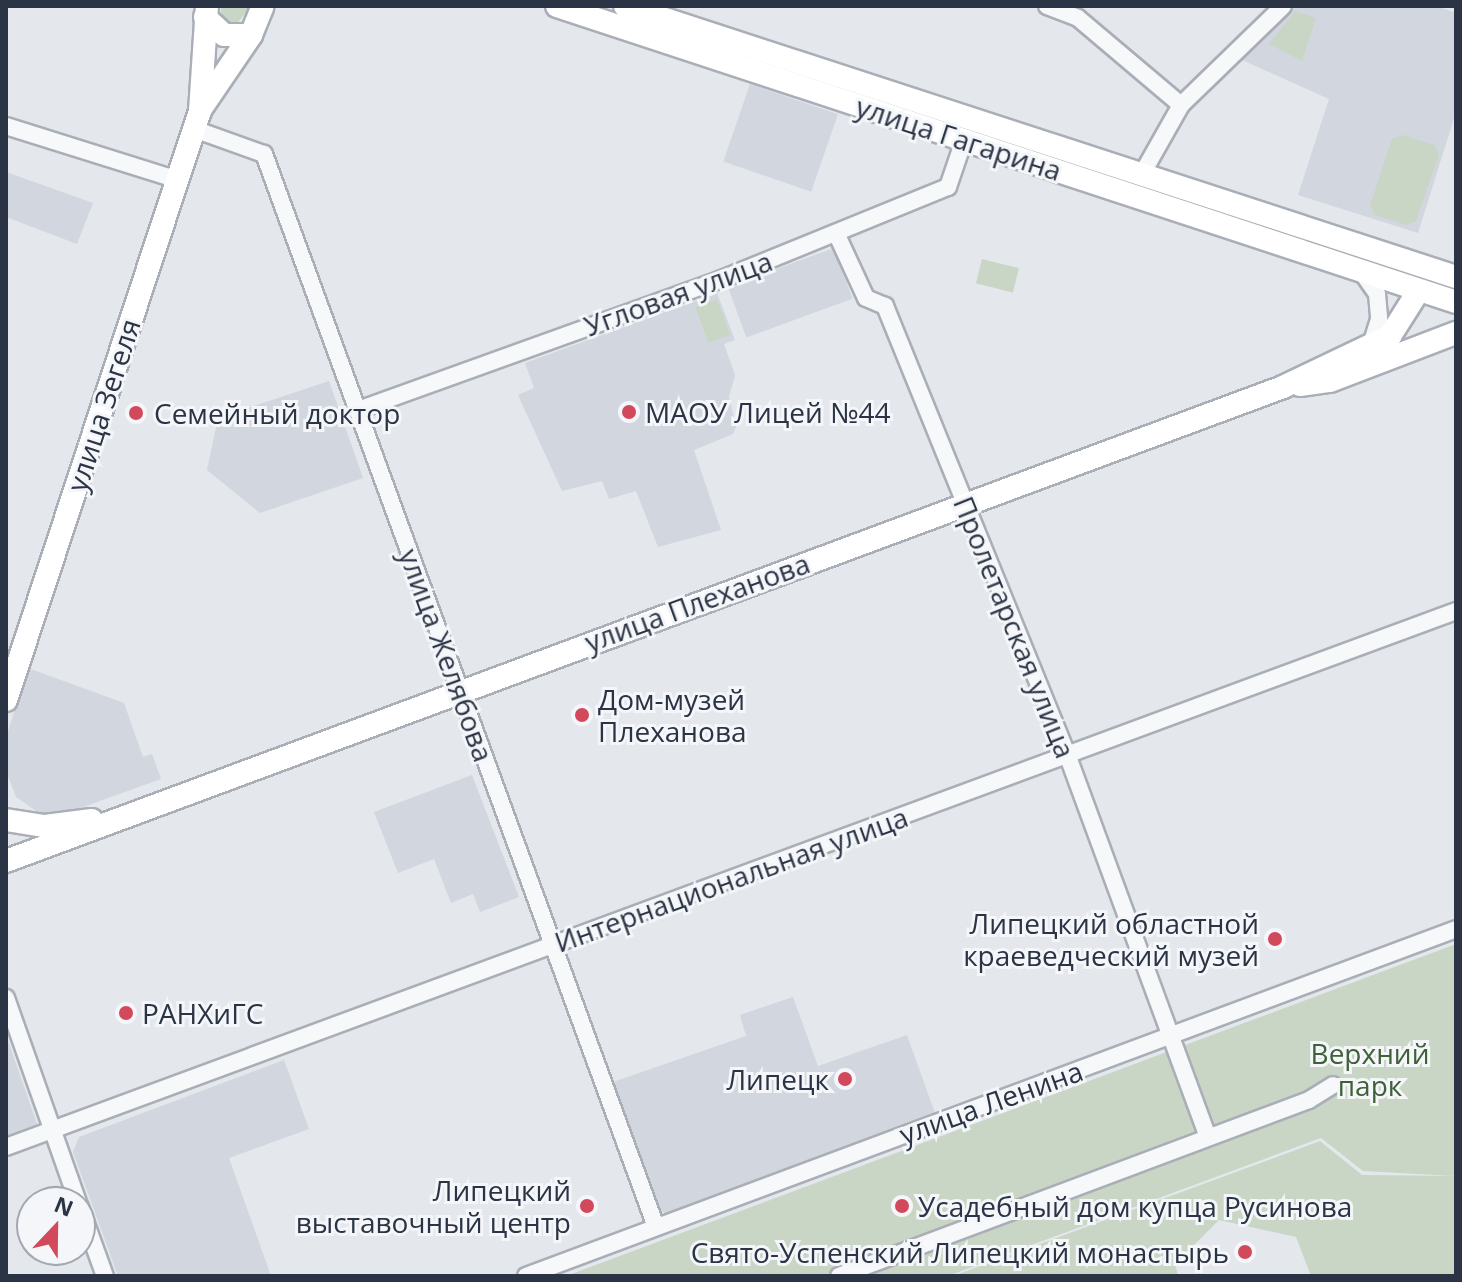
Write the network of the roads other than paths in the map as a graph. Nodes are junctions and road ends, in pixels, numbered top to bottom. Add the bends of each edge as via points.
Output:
1 (557, 6) edge
2 (625, 6) edge
3 (1047, 6) edge
4 (1283, 6) edge
5 (263, 7) edge
6 (206, 12) edge
7 (251, 35) junction
8 (1181, 105) junction
9 (197, 120) junction
10 (6, 126) edge
11 (964, 140) junction
12 (1142, 174) junction
13 (178, 180) junction
14 (1123, 192) junction
15 (837, 235) junction
16 (1407, 261) junction
17 (1361, 271) junction
18 (1456, 279) edge
19 (1437, 295) edge
20 (1456, 333) edge
21 (1370, 348) junction
22 (1393, 356) junction
23 (1283, 387) junction
24 (358, 410) junction
25 (965, 503) junction
26 (1456, 611) edge
27 (460, 690) junction
28 (6, 700) edge
29 (1067, 754) junction
30 (111, 818) junction
31 (6, 820) edge
32 (6, 861) edge
33 (1456, 929) edge
34 (553, 945) junction
35 (6, 998) edge
36 (1170, 1036) junction
37 (1333, 1085) dead end
38 (52, 1130) junction
39 (1208, 1137) junction
40 (6, 1147) edge
41 (72, 1186) edge
42 (656, 1227) junction
43 (96, 1251) edge
44 (105, 1276) edge
45 (526, 1276) edge
46 (839, 1276) edge

1 - 11 main road, улица Гагарина
2 - 12 main road, улица Гагарина
3 - 8 street via 1078,18
4 - 8 street
5 - 7 main road
6 - 7 main road via 224,35
6 - 9 main road
7 - 9 main road
8 - 12 street
9 - 13 main road, улица Зегеля
9 - 24 street, улица Желябова via 264,154
10 - 13 street
11 - 14 main road, улица Гагарина
11 - 15 street, Угловая улица via 948,187
12 - 14 main road
12 - 16 main road, улица Гагарина
13 - 28 main road, улица Зегеля
14 - 17 main road, улица Гагарина
15 - 24 street, Угловая улица
15 - 25 street, Пролетарская улица via 866,298 885,306
16 - 18 main road, улица Гагарина
16 - 19 main road
17 - 19 main road, улица Гагарина
17 - 21 street via 1377,294 1379,319
18 - 19 main road, улица Гагарина
19 - 21 main road, улица Плеханова
19 - 22 main road via 1413,320
20 - 22 main road, улица Плеханова
21 - 23 main road, улица Плеханова
22 - 23 main road, улица Плеханова via 1330,381
23 - 25 main road, улица Плеханова
24 - 27 street, улица Желябова
25 - 27 main road, улица Плеханова
25 - 29 street, Пролетарская улица
26 - 29 street, Интернациональная улица
27 - 30 main road, улица Плеханова
27 - 34 street, улица Желябова
29 - 34 street, Интернациональная улица
29 - 36 street, Пролетарская улица
30 - 31 main road, улица Плеханова via 45,826
30 - 32 main road, улица Плеханова
33 - 36 street, улица Ленина
34 - 38 street, Интернациональная улица
34 - 42 street, улица Желябова
35 - 38 street
36 - 39 street, Пролетарская улица
36 - 42 street, улица Ленина
37 - 39 street via 1309,1100
38 - 40 street, Интернациональная улица
38 - 41 street
39 - 46 street
42 - 45 street, улица Ленина
43 - 44 street

